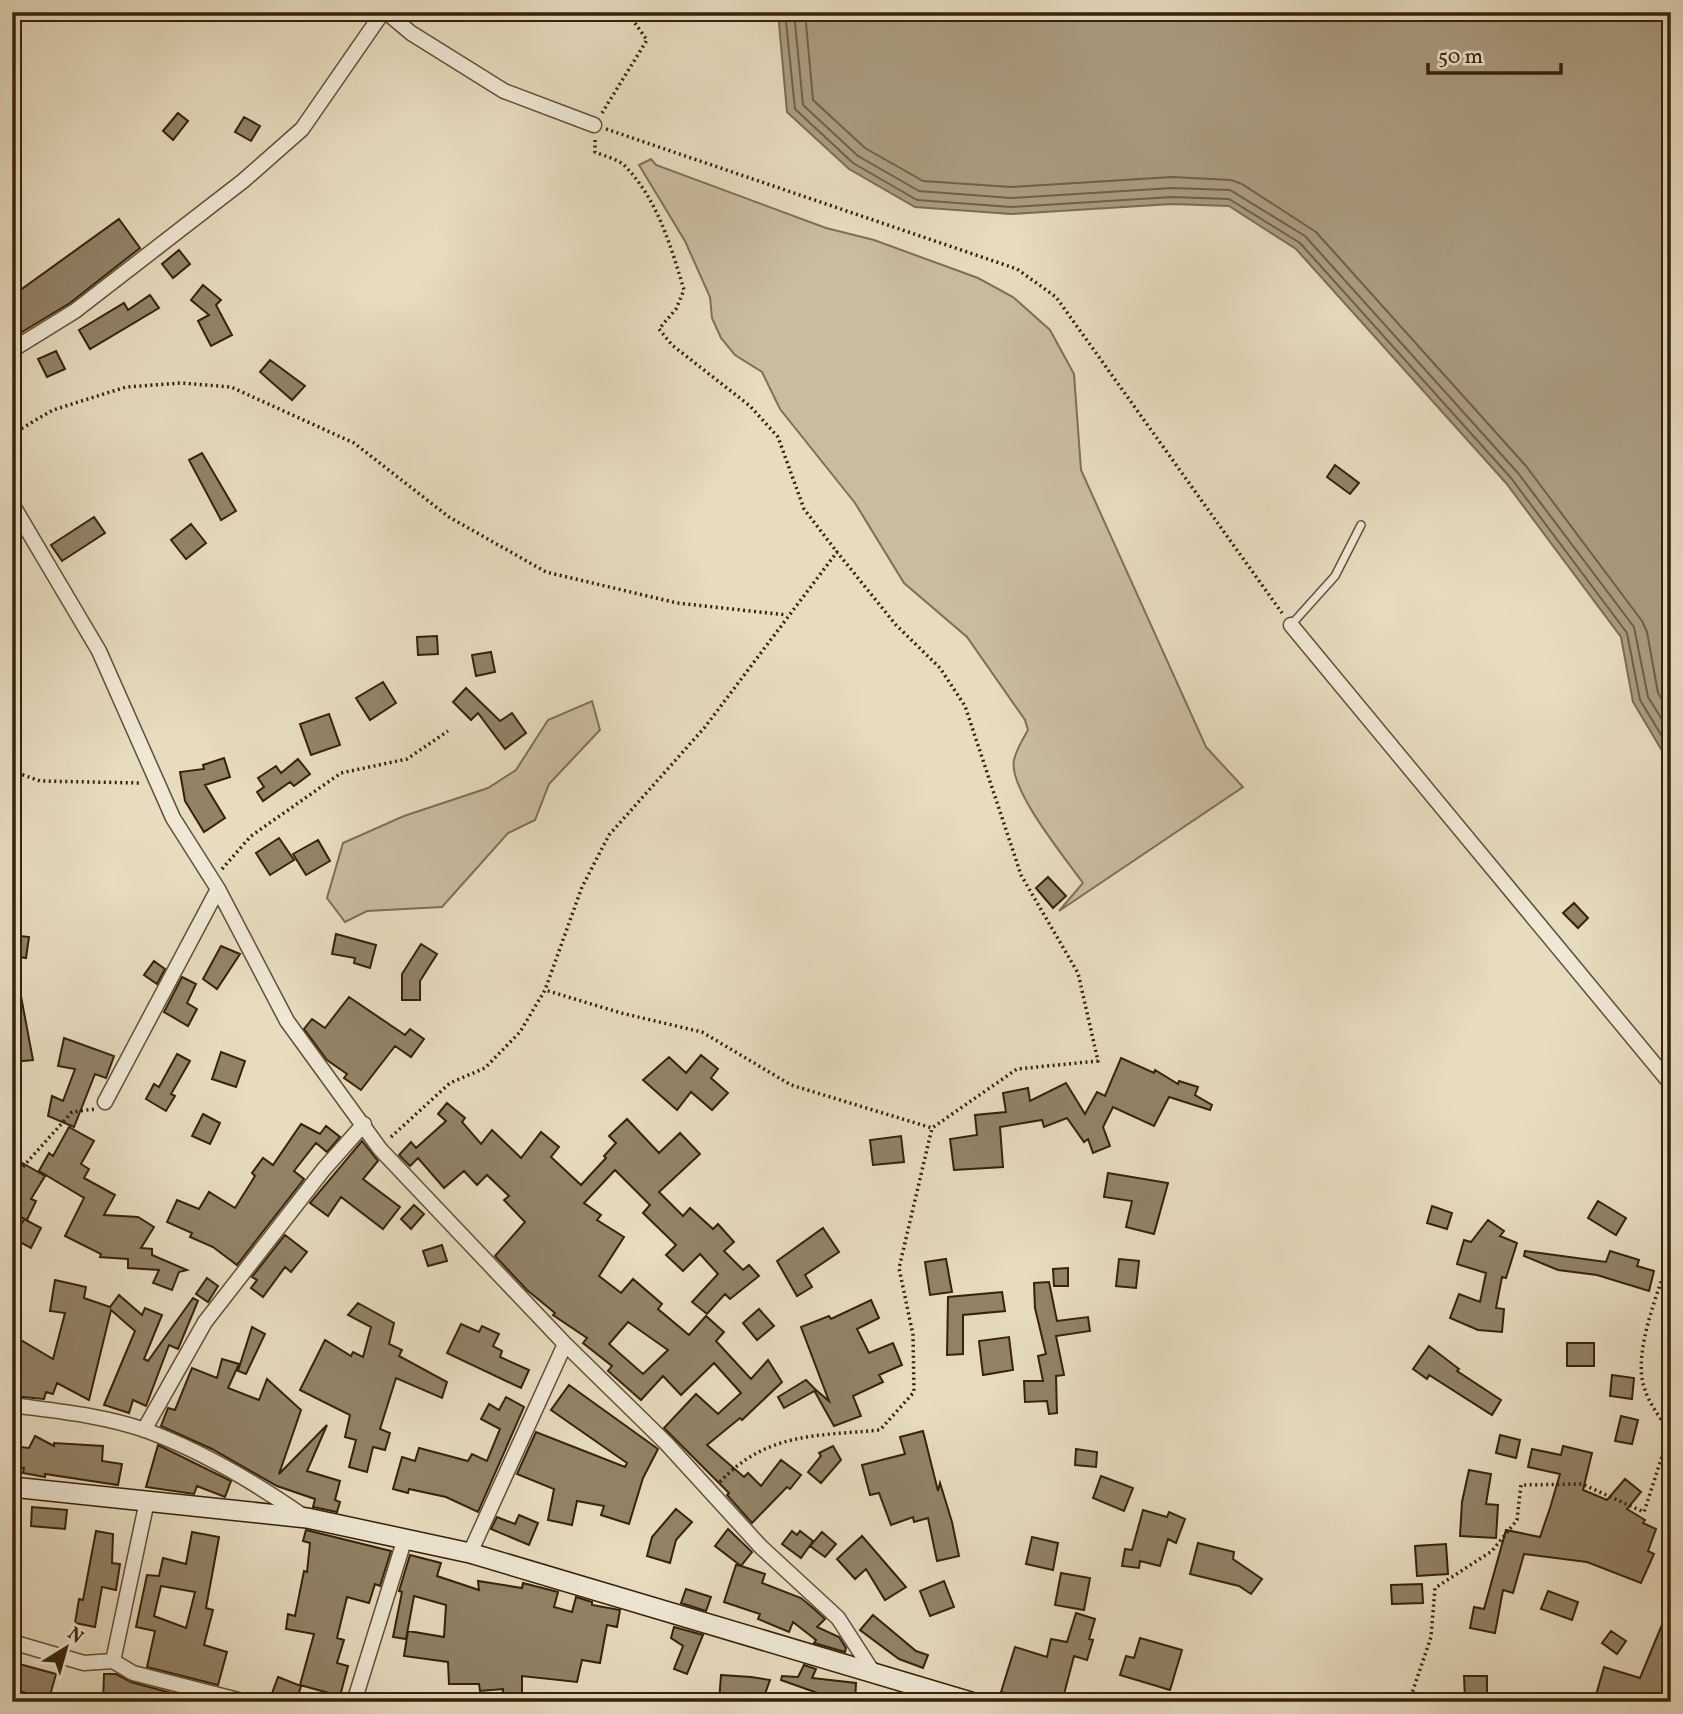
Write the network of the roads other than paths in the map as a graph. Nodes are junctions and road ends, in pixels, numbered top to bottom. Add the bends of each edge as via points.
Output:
1 (385, 12) edge
2 (594, 125) road end
3 (12, 350) edge
4 (12, 504) edge
5 (1361, 525) dead end
6 (1291, 625) joint
7 (216, 885) junction
8 (1671, 1084) edge
9 (105, 1102) road end
10 (364, 1124) junction
11 (565, 1344) junction
12 (12, 1405) edge
13 (144, 1430) junction
14 (12, 1487) edge
15 (147, 1501) junction
16 (307, 1518) junction
17 (405, 1538) junction
18 (470, 1553) junction
19 (12, 1642) edge
20 (113, 1661) junction
21 (873, 1672) junction
22 (246, 1702) edge
23 (354, 1702) edge
24 (971, 1702) edge

1 - 2 street via 504,91
1 - 3 street via 302,129 243,181 75,311
4 - 7 street via 99,651 173,818
5 - 6 lane via 1335,576
6 - 8 street
7 - 9 street
7 - 10 street via 287,1021
10 - 11 street via 380,1149
10 - 13 street via 205,1322
11 - 18 street
11 - 21 street via 761,1547 838,1618
12 - 13 street via 84,1414
13 - 16 street via 260,1486
14 - 15 street
15 - 16 street
15 - 20 street
16 - 17 street
17 - 18 street
17 - 23 street
18 - 21 street
19 - 20 street via 84,1663
20 - 22 street via 133,1673
21 - 24 street

